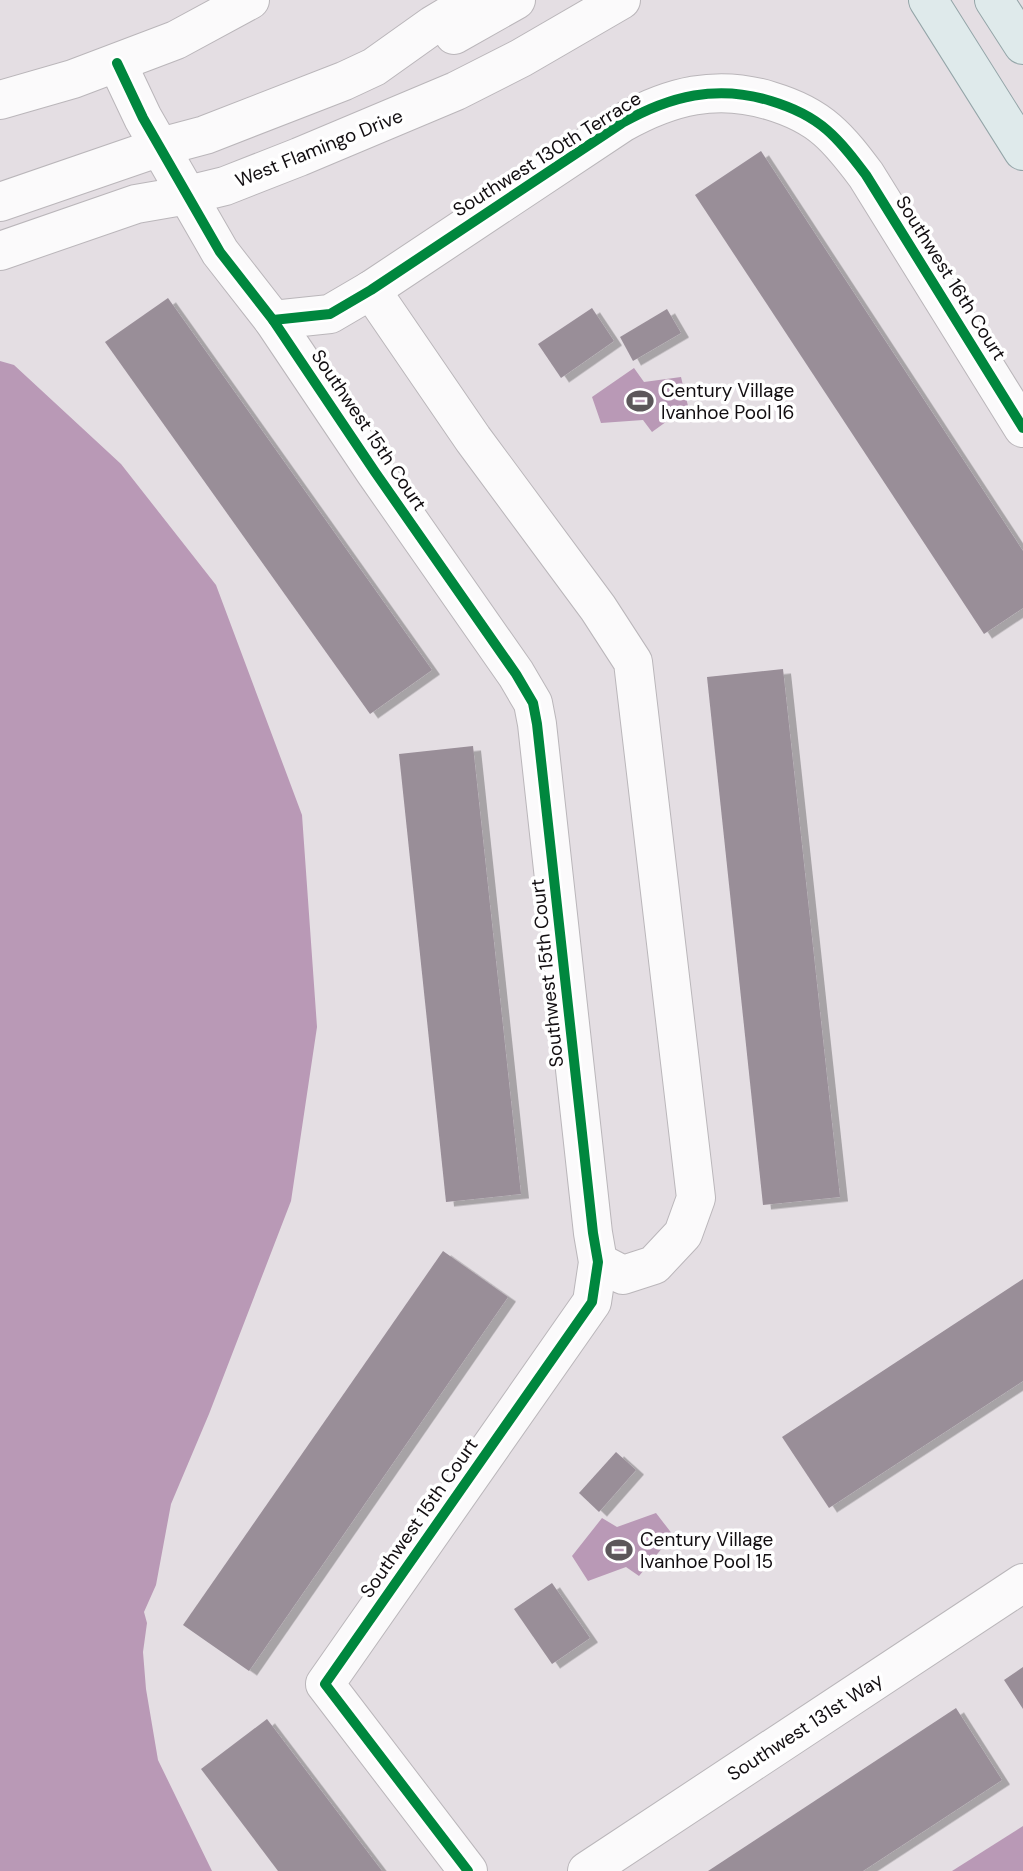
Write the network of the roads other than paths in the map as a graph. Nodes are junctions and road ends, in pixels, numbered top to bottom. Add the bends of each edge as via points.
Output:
1 (250, 0) edge
2 (516, 0) edge
3 (928, 0) edge
4 (994, 0) edge
5 (614, 2) edge
6 (474, 12) edge
7 (1023, 45) edge
8 (117, 63) junction
9 (499, 68) junction
10 (0, 100) edge
11 (160, 147) junction
12 (846, 149) joint
13 (1023, 151) edge
14 (188, 195) junction
15 (0, 202) edge
16 (0, 251) edge
17 (371, 290) junction
18 (273, 320) junction
19 (1023, 428) edge
20 (598, 1262) junction
21 (1023, 1583) edge
22 (468, 1871) edge
23 (587, 1871) edge

1 - 8 street via 176,40
2 - 6 street
3 - 13 main road
4 - 7 main road
5 - 9 street, West Flamingo Drive
6 - 9 street via 465,39 467,55 480,66
6 - 11 street via 433,25 374,67 344,81 205,135
8 - 10 street
8 - 11 street, Southwest 15th Court
9 - 14 street, West Flamingo Drive via 311,152 225,186
11 - 14 street, Southwest 15th Court
11 - 15 street
12 - 17 street, Southwest 130th Terrace via 817,122 783,104 740,93 688,95 622,123
12 - 19 street, Southwest 16th Court
14 - 16 street, West Flamingo Drive via 136,204
14 - 18 street, Southwest 15th Court via 220,252
17 - 18 street, Southwest 130th Terrace via 330,314
17 - 20 street via 633,662 696,1198 683,1234 654,1265 623,1275
18 - 20 street, Southwest 15th Court via 533,703
20 - 22 street, Southwest 15th Court via 592,1302 325,1684
21 - 23 street, Southwest 131st Way

